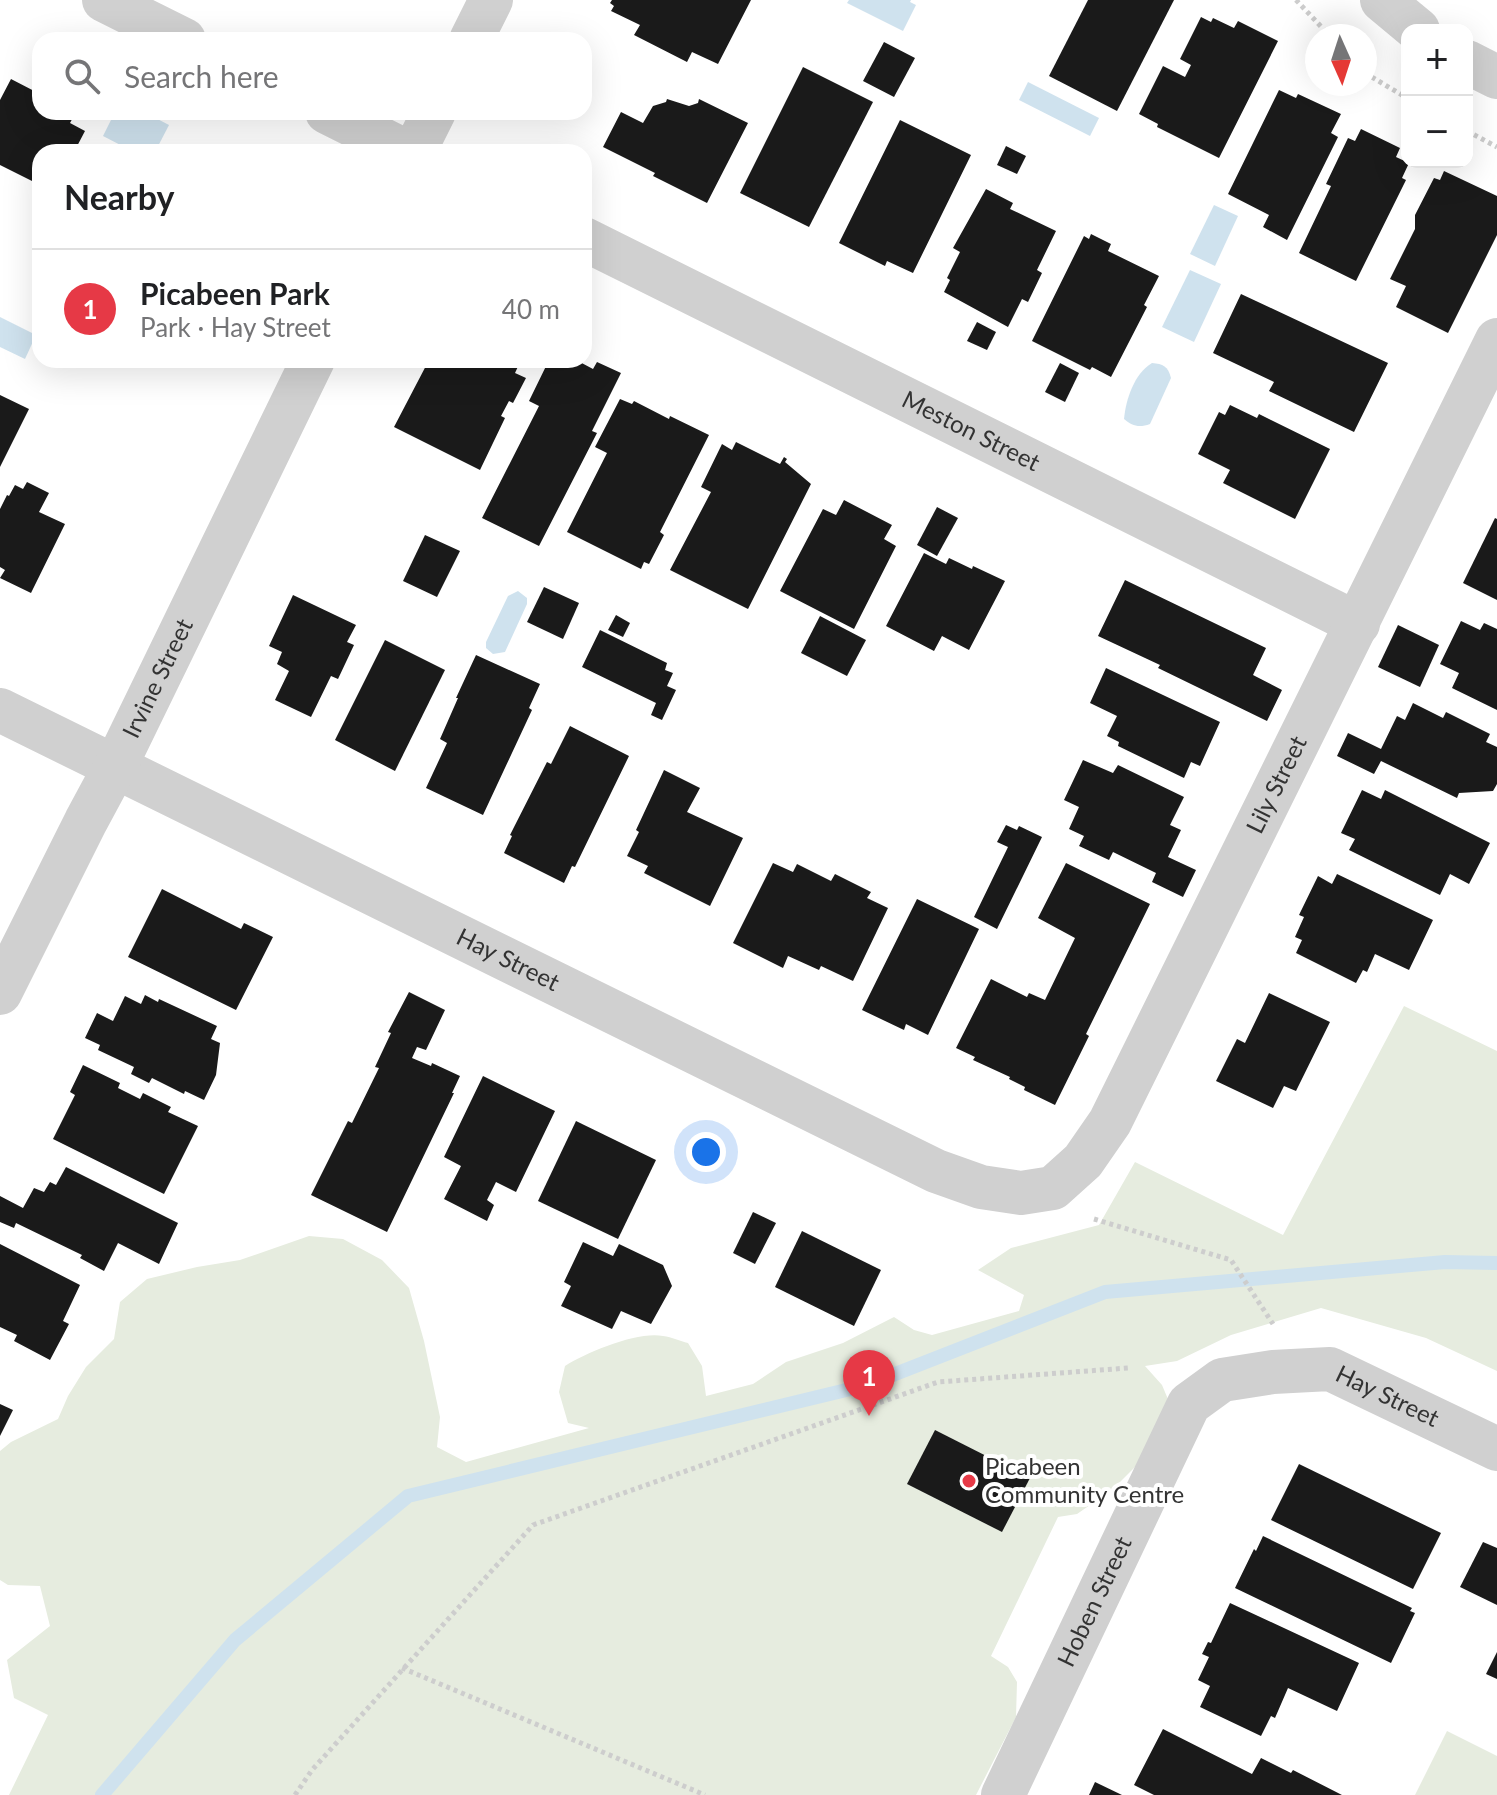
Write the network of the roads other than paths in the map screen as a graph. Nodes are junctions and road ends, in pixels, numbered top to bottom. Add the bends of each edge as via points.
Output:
1 (104, 0) edge
2 (491, 0) edge
3 (1382, 0) edge
4 (1411, 24) edge
5 (168, 32) edge
6 (475, 32) edge
7 (1473, 65) edge
8 (1497, 77) edge
9 (343, 120) edge
10 (430, 120) edge
11 (391, 144) edge
12 (418, 144) edge
13 (592, 243) edge
14 (1497, 340) edge
15 (309, 368) edge
16 (1358, 624) junction
17 (0, 710) edge
18 (115, 767) junction
19 (0, 993) edge
20 (1021, 1193) joint
21 (1276, 1352) joint
22 (1497, 1449) edge
23 (1003, 1795) edge

1 - 5 street
2 - 6 street
3 - 4 street
7 - 8 street
9 - 11 street
10 - 12 street
13 - 16 street, Meston Street
14 - 16 street, Lily Street
15 - 18 street, Irvine Street
16 - 20 street, Lily Street via 1110,1122 1083,1161 1053,1188
17 - 18 street, Hay Street
18 - 19 street, Irvine Street
18 - 20 street, Hay Street via 936,1171 981,1187
21 - 22 street, Hay Street via 1330,1369
21 - 23 street, Hoben Street via 1189,1404

